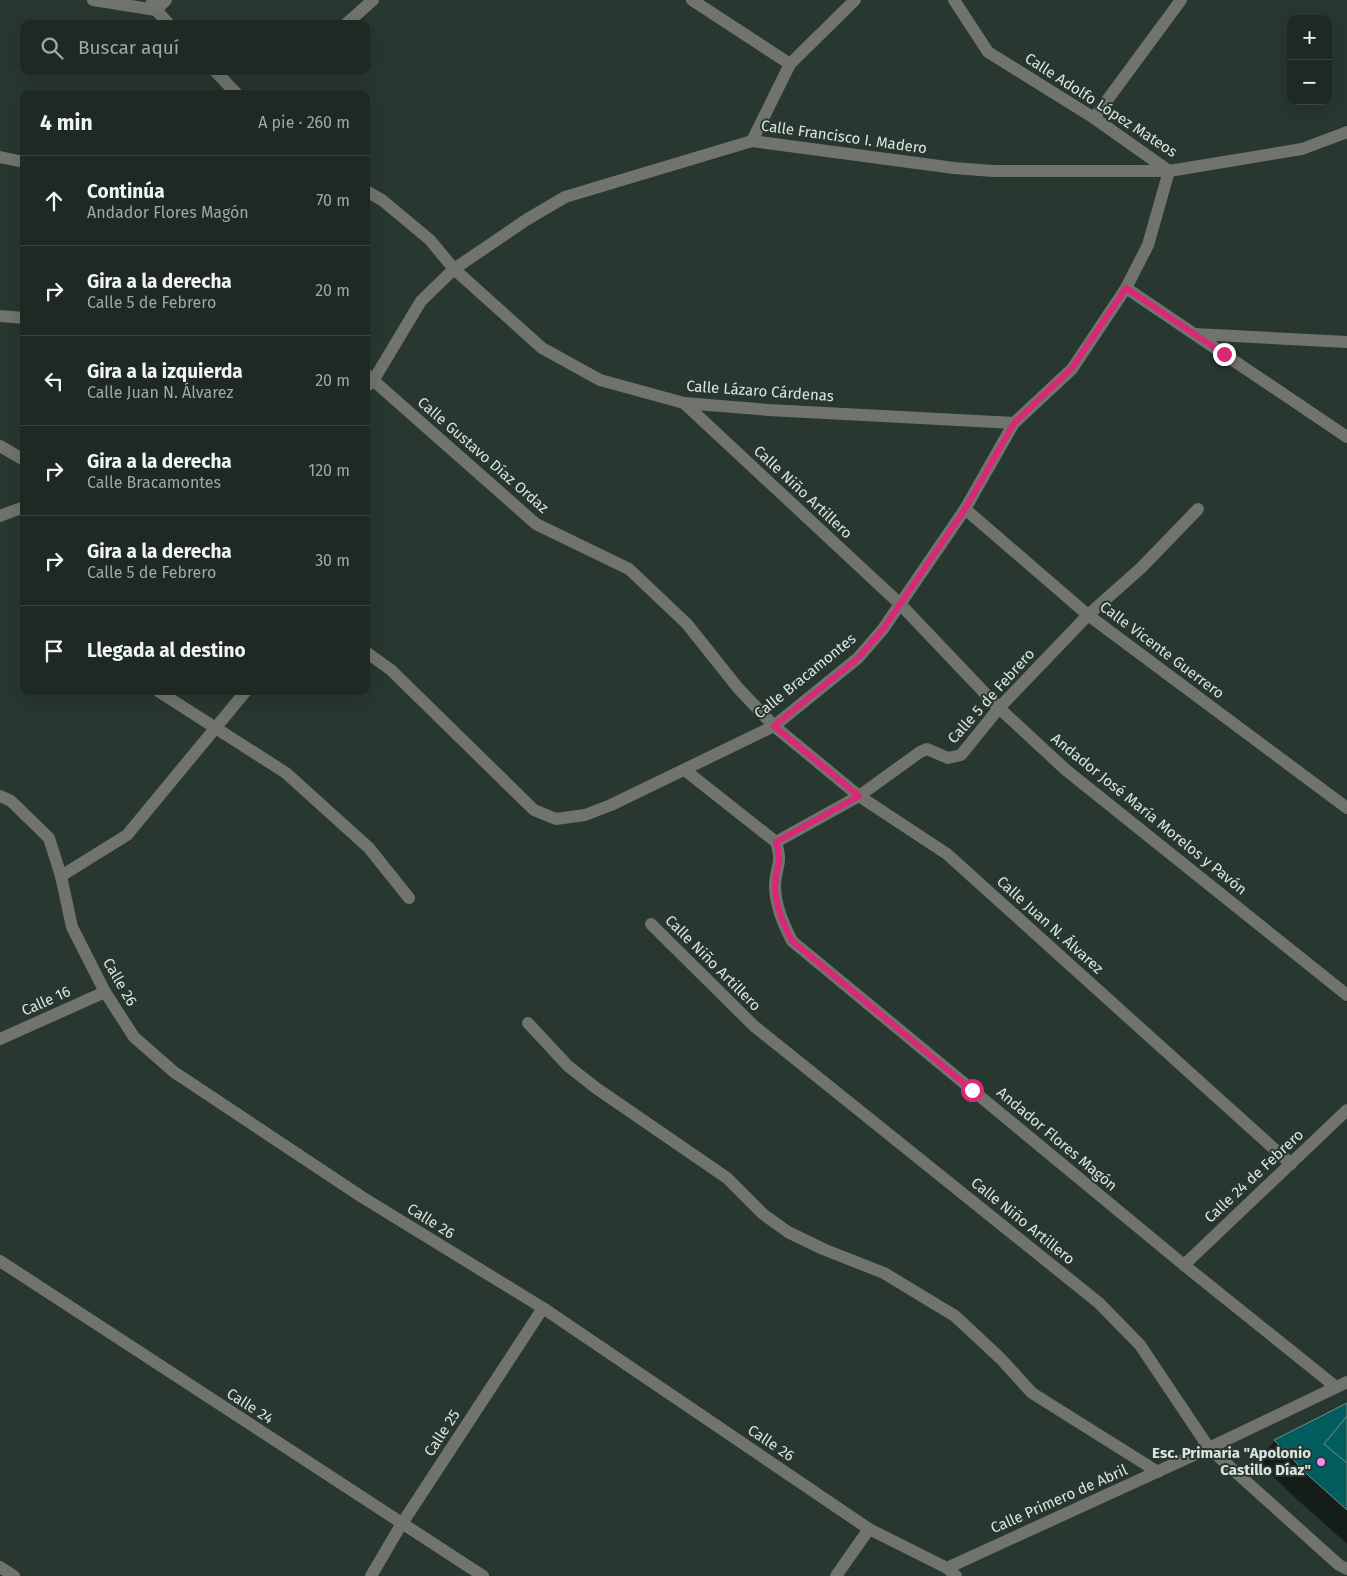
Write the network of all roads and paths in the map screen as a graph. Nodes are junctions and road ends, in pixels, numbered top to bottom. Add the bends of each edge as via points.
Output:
1 (94, 0) edge
2 (166, 0) edge
3 (373, 0) edge
4 (692, 0) edge
5 (855, 0) edge
6 (1181, 0) edge
7 (956, 1) edge
8 (154, 5) edge
9 (166, 20) edge
10 (350, 20) edge
11 (790, 64) junction
12 (219, 75) edge
13 (233, 90) edge
14 (1094, 118) junction
15 (1347, 132) edge
16 (752, 140) junction
17 (0, 157) edge
18 (20, 161) edge
19 (1169, 171) junction
20 (370, 193) edge
21 (370, 199) edge
22 (382, 200) junction
23 (454, 269) junction
24 (1126, 288) junction
25 (0, 316) edge
26 (20, 318) edge
27 (1194, 334) junction
28 (1347, 342) edge
29 (370, 378) edge
30 (370, 383) edge
31 (684, 403) junction
32 (1014, 423) junction
33 (1347, 436) edge
34 (0, 446) edge
35 (20, 458) edge
36 (20, 508) edge
37 (965, 509) junction
38 (1198, 509) dead end
39 (0, 516) edge
40 (900, 604) junction
41 (1088, 615) junction
42 (370, 655) edge
43 (164, 695) edge
44 (243, 695) edge
45 (999, 708) junction
46 (774, 726) junction
47 (216, 728) junction
48 (686, 771) junction
49 (0, 796) edge
50 (859, 796) junction
51 (1347, 808) edge
52 (776, 842) junction
53 (61, 876) junction
54 (409, 898) dead end
55 (651, 924) dead end
56 (105, 992) junction
57 (1347, 995) edge
58 (528, 1023) dead end
59 (0, 1039) edge
60 (1347, 1110) edge
61 (1291, 1164) junction
62 (0, 1261) edge
63 (1184, 1265) junction
64 (543, 1308) junction
65 (1342, 1385) edge
66 (1209, 1448) junction
67 (1158, 1472) junction
68 (401, 1525) junction
69 (869, 1529) junction
70 (0, 1567) edge
71 (1347, 1569) edge
72 (952, 1572) edge
73 (14, 1576) edge
74 (371, 1576) edge
75 (483, 1576) edge
76 (836, 1576) edge

1 - 8 street
2 - 8 street
3 - 10 street
4 - 11 street
5 - 11 street
6 - 14 street
7 - 14 street, Calle Adolfo López Mateos via 988,52
8 - 9 street
11 - 16 street
12 - 13 street
14 - 19 street, Calle Adolfo López Mateos
15 - 19 street, Calle Adolfo López Mateos via 1302,149
16 - 19 street, Calle Francisco I. Madero via 993,171
16 - 23 street, Calle Francisco I. Madero via 565,197
17 - 18 street
19 - 24 street, Calle Bracamontes via 1148,245
20 - 22 street, Calle Lázaro Cárdenas
21 - 22 street
22 - 23 street, Calle Lázaro Cárdenas via 430,240
23 - 29 street, Calle Francisco I. Madero via 421,301
23 - 31 street, Calle Lázaro Cárdenas via 542,348 600,380
24 - 27 street
24 - 32 street, Calle Bracamontes via 1072,368
25 - 26 street
27 - 28 street
27 - 33 street
30 - 46 street, Calle Gustavo Díaz Ordaz via 536,524 629,569 687,624 738,688
31 - 32 street, Calle Lázaro Cárdenas
31 - 40 street, Calle Niño Artillero
32 - 37 street, Calle Bracamontes
34 - 35 street
36 - 39 street
37 - 40 street, Calle Bracamontes
37 - 41 street, Calle Vicente Guerrero
38 - 41 street, Calle 5 de Febrero via 1141,568
40 - 45 street, Andador José María Morelos y Pavón
40 - 46 street, Calle Bracamontes via 858,658
41 - 45 street, Calle 5 de Febrero
41 - 51 street, Calle Vicente Guerrero
42 - 48 street, Calle Bracamontes via 391,670 534,810 556,819 585,815
43 - 47 street
44 - 47 street
45 - 50 street, Calle 5 de Febrero via 961,755 948,758 927,749
45 - 57 street, Andador José María Morelos y Pavón via 1066,770
46 - 48 street, Calle Bracamontes
46 - 50 street, Calle Juan N. Álvarez
47 - 53 street via 127,835
47 - 54 street via 286,773 369,848
48 - 52 street
49 - 53 street, Calle 26 via 10,801 48,838
50 - 52 street, Calle 5 de Febrero
50 - 61 street, Calle Juan N. Álvarez via 946,854
52 - 63 street, Andador Flores Magón via 781,859 775,884 779,916 792,941
53 - 56 street, Calle 26 via 72,927
55 - 66 street, Calle Niño Artillero via 754,1026 1099,1303 1140,1345
56 - 59 street, Calle 16
56 - 64 street, Calle 26 via 134,1037 174,1072 362,1197
58 - 67 street via 575,1072 727,1178 763,1214 788,1232 884,1273 955,1316 1032,1393
60 - 61 street, Calle 24 de Febrero
61 - 63 street, Calle 24 de Febrero
62 - 68 street, Calle 24
63 - 65 street, Andador Flores Magón
64 - 68 street, Calle 25
64 - 69 street, Calle 26
65 - 66 street, Calle Primero de Abril
66 - 67 street, Calle Primero de Abril
66 - 71 street, Calle Niño Artillero
67 - 72 street, Calle Primero de Abril
68 - 74 street, Calle 25
68 - 75 street, Calle 24
69 - 72 street, Calle 26
69 - 76 street
70 - 73 street

